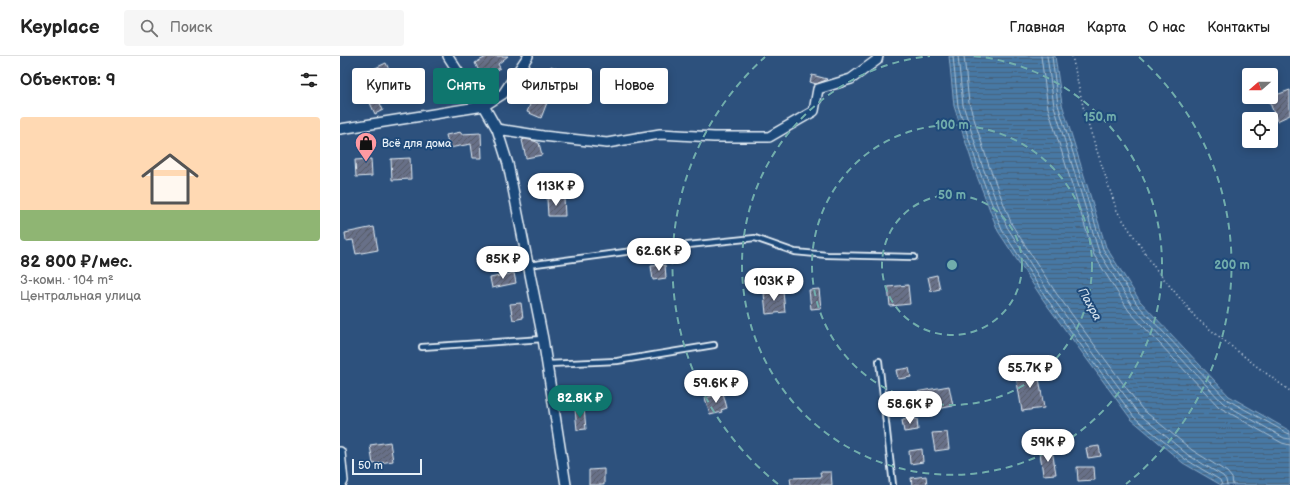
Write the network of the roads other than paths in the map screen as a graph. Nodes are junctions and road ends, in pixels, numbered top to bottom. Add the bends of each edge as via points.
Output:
1 (448, 56) edge
2 (528, 56) edge
3 (878, 56) edge
4 (484, 106) junction
5 (340, 129) edge
6 (497, 129) junction
7 (914, 257) dead end
8 (528, 266) junction
9 (543, 339) junction
10 (714, 345) dead end
11 (422, 347) dead end
12 (879, 360) dead end
13 (548, 364) junction
14 (340, 452) edge
15 (341, 485) edge
16 (566, 485) edge
17 (894, 485) edge

1 - 4 street
2 - 4 street via 504,94
3 - 6 street via 877,60 851,79 818,89 814,111 769,137 660,134 607,143
4 - 5 street
4 - 6 street
6 - 8 street via 508,164
7 - 8 lane via 796,252 755,238 640,250
8 - 9 street
9 - 11 lane
9 - 13 street
10 - 13 lane via 617,361
12 - 17 lane
13 - 16 street
14 - 15 street via 343,481

